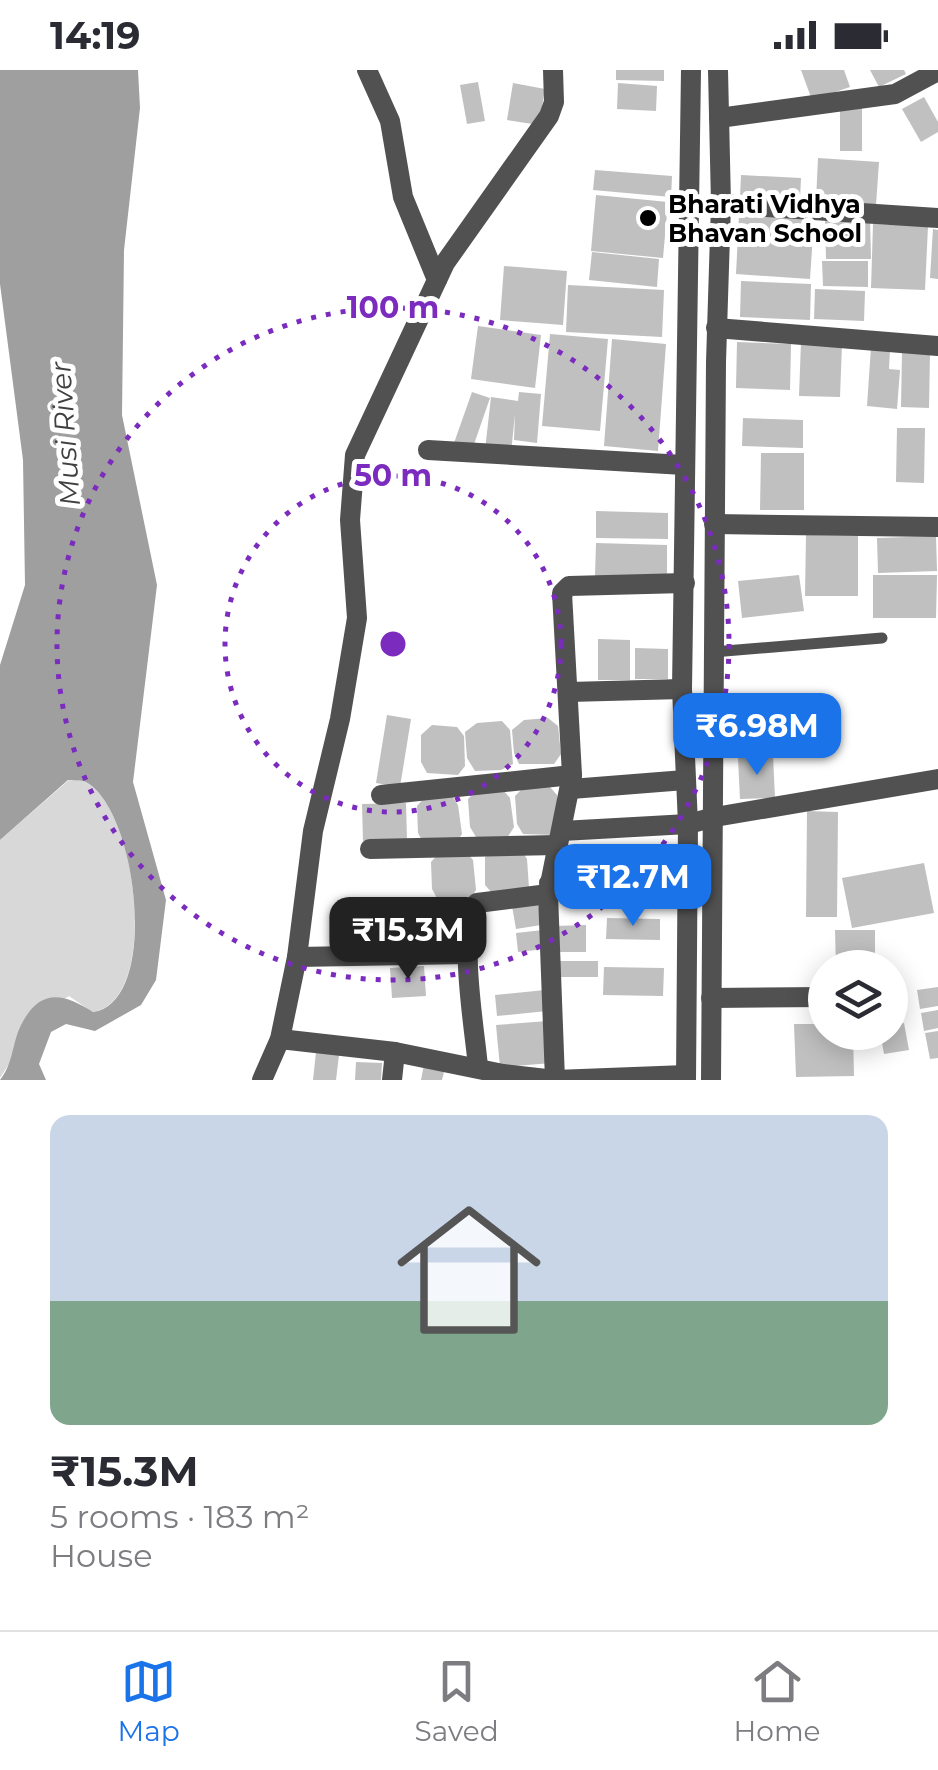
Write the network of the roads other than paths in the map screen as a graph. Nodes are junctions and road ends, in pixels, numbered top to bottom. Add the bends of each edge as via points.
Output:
1 (367, 70) edge
2 (553, 70) edge
3 (691, 70) edge
4 (718, 70) edge
5 (938, 72) edge
6 (719, 118) junction
7 (721, 204) junction
8 (938, 218) edge
9 (437, 280) junction
10 (716, 328) junction
11 (938, 346) edge
12 (428, 450) dead end
13 (684, 465) junction
14 (714, 524) junction
15 (938, 526) edge
16 (685, 583) junction
17 (882, 638) dead end
18 (713, 652) junction
19 (682, 689) junction
20 (569, 692) junction
21 (938, 779) edge
22 (685, 780) junction
23 (572, 782) junction
24 (381, 795) dead end
25 (715, 817) junction
26 (688, 824) junction
27 (560, 838) junction
28 (370, 848) dead end
29 (688, 879) junction
30 (548, 888) junction
31 (467, 954) junction
32 (297, 957) junction
33 (808, 997) edge
34 (711, 998) junction
35 (280, 1039) junction
36 (395, 1052) junction
37 (478, 1067) junction
38 (502, 1077) edge
39 (686, 1077) edge
40 (262, 1080) edge
41 (392, 1080) edge
42 (555, 1080) edge
43 (711, 1080) edge

1 - 9 street via 390,121 403,197
2 - 9 street via 549,116
3 - 13 street
4 - 6 street
5 - 6 street via 895,94
6 - 7 street
7 - 8 street
7 - 10 street
9 - 32 street via 354,455 350,520 357,618 313,831
10 - 11 street
10 - 14 street
12 - 13 street
13 - 16 street
14 - 15 street
14 - 18 street
16 - 19 street
16 - 20 street via 564,588
17 - 18 lane
18 - 25 street
19 - 20 street
19 - 22 street
20 - 23 street
21 - 25 street
22 - 23 street
22 - 26 street
23 - 24 street
23 - 27 street
25 - 26 street
25 - 34 street
26 - 27 street
26 - 29 street
27 - 28 street
27 - 30 street
29 - 30 street
29 - 39 street
30 - 31 street via 477,903
30 - 42 street
31 - 32 street
31 - 37 street
32 - 35 street
33 - 34 street
34 - 43 street
35 - 36 street
35 - 40 street
36 - 37 street
36 - 41 street
37 - 38 street
38 - 42 street
39 - 42 street

